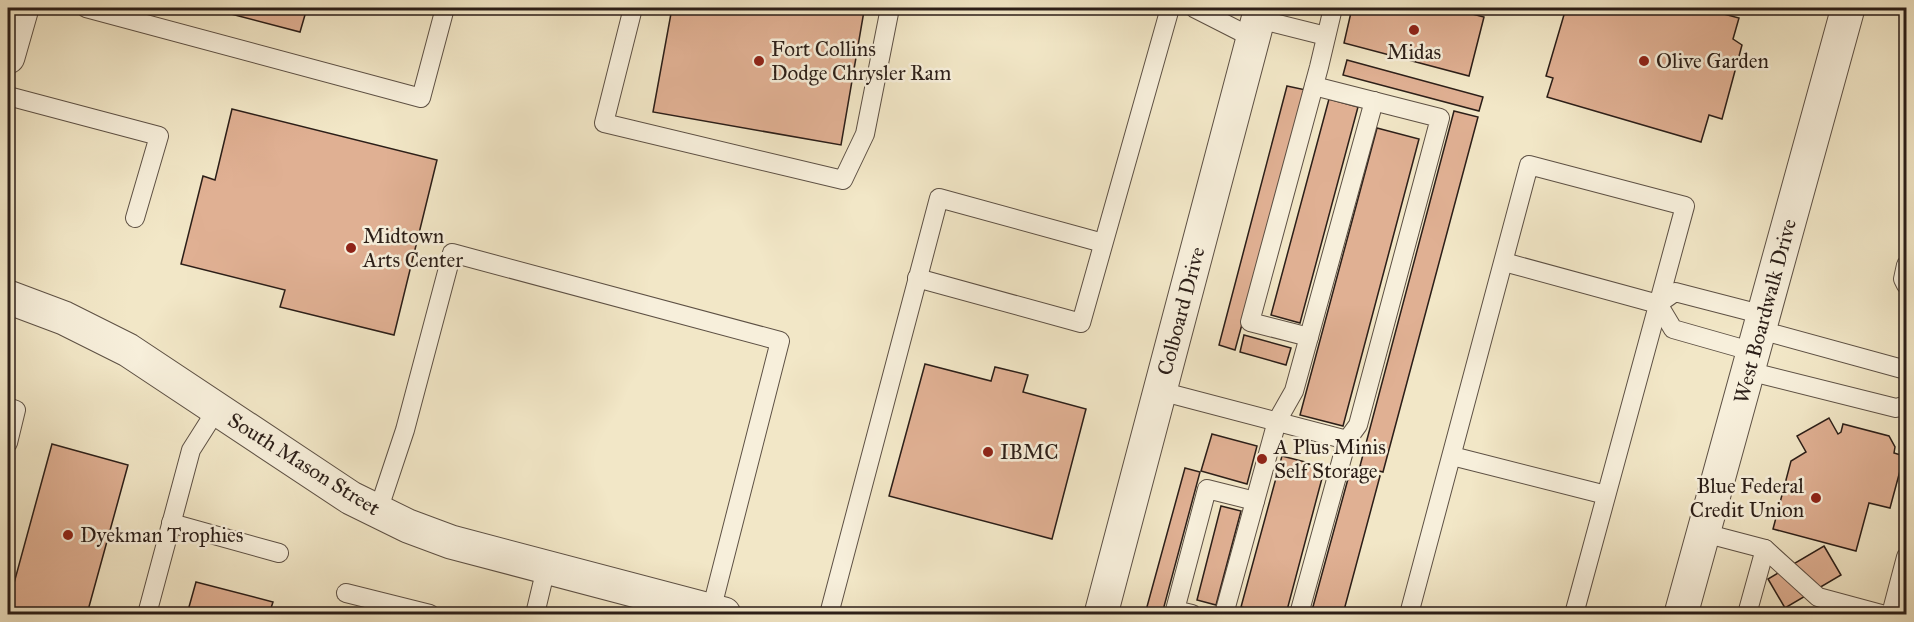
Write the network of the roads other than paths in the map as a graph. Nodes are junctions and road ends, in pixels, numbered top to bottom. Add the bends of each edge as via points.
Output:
1 (22, 8) edge
2 (86, 8) edge
3 (445, 8) edge
4 (633, 8) edge
5 (890, 8) edge
6 (1170, 8) edge
7 (1194, 8) edge
8 (1333, 8) edge
9 (1848, 8) edge
10 (128, 13) edge
11 (1257, 22) edge
12 (1326, 36) junction
13 (8, 57) edge
14 (1314, 86) junction
15 (8, 96) edge
16 (1374, 101) junction
17 (135, 218) dead end
18 (1103, 243) junction
19 (1504, 262) junction
20 (1906, 266) edge
21 (917, 278) junction
22 (1906, 285) edge
23 (8, 297) edge
24 (1658, 304) junction
25 (1309, 337) junction
26 (1756, 342) junction
27 (1906, 370) edge
28 (1160, 391) junction
29 (1906, 405) edge
30 (8, 407) edge
31 (217, 409) junction
32 (1276, 422) junction
33 (1347, 440) junction
34 (8, 443) edge
35 (1452, 456) junction
36 (1606, 495) junction
37 (1255, 501) junction
38 (378, 511) junction
39 (171, 524) junction
40 (1704, 533) junction
41 (1765, 549) junction
42 (279, 553) dead end
43 (1906, 557) edge
44 (546, 568) junction
45 (346, 593) dead end
46 (717, 613) edge
47 (147, 615) edge
48 (430, 615) edge
49 (535, 615) edge
50 (829, 615) edge
51 (1101, 615) edge
52 (1192, 615) edge
53 (1224, 615) edge
54 (1299, 615) edge
55 (1409, 615) edge
56 (1574, 615) edge
57 (1681, 615) edge
58 (1748, 615) edge
59 (1881, 615) edge
60 (1891, 615) edge

1 - 13 street
2 - 10 lane
3 - 10 lane via 421,98
4 - 5 lane via 604,123 843,180 865,134
6 - 18 lane
7 - 11 lane
8 - 12 lane
9 - 26 street, West Boardwalk Drive
11 - 12 lane
11 - 28 street, Colboard Drive
12 - 14 lane
14 - 16 lane
14 - 25 lane via 1250,322
15 - 17 lane via 159,136
16 - 25 lane
16 - 33 lane via 1440,118 1358,425
18 - 21 lane via 1081,323
18 - 21 lane via 939,198
19 - 24 lane
19 - 24 lane via 1529,165 1685,206
19 - 35 lane
20 - 22 lane
21 - 50 lane
23 - 31 street, South Mason Street via 64,318 128,350
24 - 26 lane via 1673,329
24 - 26 lane via 1675,292
24 - 36 lane
25 - 32 lane via 1294,392
26 - 27 lane
26 - 29 lane via 1896,408
26 - 40 street, West Boardwalk Drive
28 - 32 lane
28 - 51 street, Colboard Drive
30 - 34 lane via 16,410
31 - 38 street, South Mason Street via 351,498
31 - 39 lane via 191,450
32 - 33 lane
32 - 37 lane
33 - 54 lane
35 - 36 lane
35 - 55 lane
36 - 56 lane
37 - 52 lane via 1207,489 1175,610
37 - 53 lane
38 - 44 street, South Mason Street via 451,542
38 - 46 lane via 405,430 452,253 780,341
39 - 42 lane
39 - 47 lane
40 - 41 lane
40 - 57 street, West Boardwalk Drive
41 - 58 lane
41 - 59 lane via 1818,597
43 - 60 lane
44 - 46 street, South Mason Street
44 - 49 lane
45 - 48 lane

